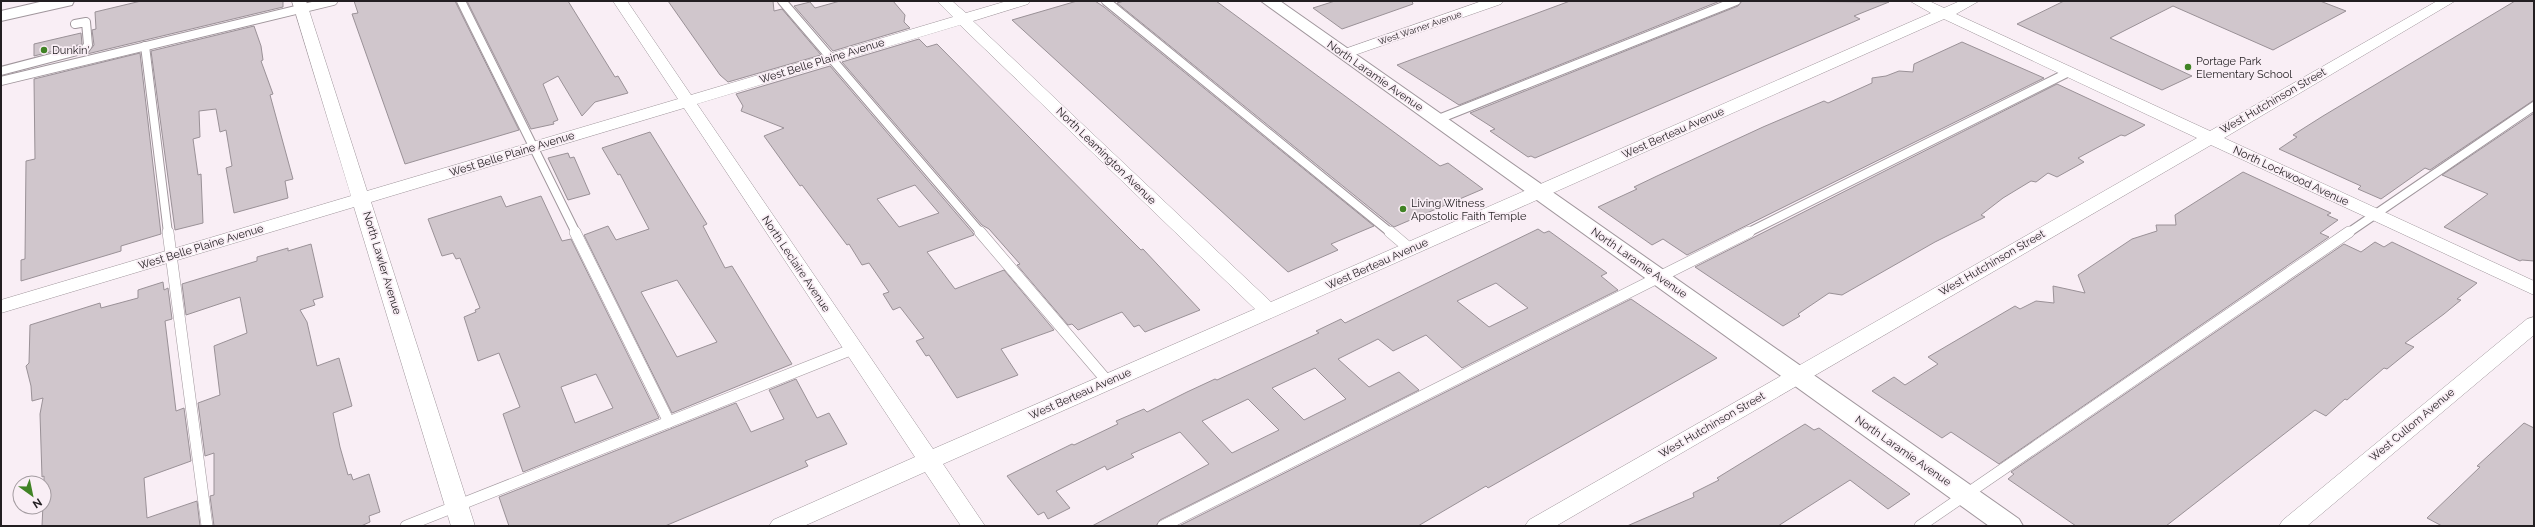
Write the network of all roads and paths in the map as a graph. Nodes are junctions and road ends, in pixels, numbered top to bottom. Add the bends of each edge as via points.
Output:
1 (66, 1) edge
2 (333, 1) edge
3 (460, 1) edge
4 (620, 1) edge
5 (782, 1) edge
6 (944, 1) edge
7 (1023, 1) edge
8 (1106, 1) edge
9 (1269, 1) edge
10 (1496, 1) edge
11 (1736, 1) edge
12 (1916, 1) edge
13 (1972, 1) edge
14 (2448, 1) edge
15 (300, 5) edge
16 (1944, 14) junction
17 (1, 16) edge
18 (962, 19) junction
19 (75, 24) dead end
20 (145, 46) junction
21 (1344, 54) junction
22 (831, 58) junction
23 (1, 71) edge
24 (2069, 72) junction
25 (1, 81) edge
26 (687, 102) junction
27 (2534, 106) edge
28 (1436, 120) junction
29 (2210, 138) junction
30 (532, 148) junction
31 (1539, 192) junction
32 (362, 199) junction
33 (2375, 215) junction
34 (1410, 249) junction
35 (171, 257) junction
36 (1659, 278) junction
37 (2534, 289) edge
38 (1, 307) edge
39 (1269, 311) junction
40 (2534, 324) edge
41 (853, 349) junction
42 (1797, 375) junction
43 (1108, 382) junction
44 (669, 422) junction
45 (929, 461) junction
46 (1965, 495) junction
47 (456, 506) junction
48 (208, 526) edge
49 (406, 526) edge
50 (463, 526) edge
51 (781, 526) edge
52 (973, 526) edge
53 (1163, 526) edge
54 (1537, 526) edge
55 (1920, 526) edge
56 (2009, 526) edge
57 (2291, 526) edge

1 - 17 street
2 - 15 lane
3 - 30 lane
4 - 26 street, North Leclaire Avenue
5 - 22 lane
6 - 18 street, North Leamington Avenue
7 - 18 street, West Belle Plaine Avenue
8 - 34 lane
9 - 21 street, North Laramie Avenue
10 - 21 street, West Warner Avenue
11 - 28 lane
12 - 16 street, North Lockwood Avenue
13 - 16 street, West Berteau Avenue
14 - 29 street, West Hutchinson Street
15 - 20 lane
15 - 32 street, North Lawler Avenue
16 - 24 street, North Lockwood Avenue
16 - 31 street, West Berteau Avenue
18 - 22 street, West Belle Plaine Avenue
18 - 39 street, North Leamington Avenue
19 - 23 lane via 86,22 88,45 85,49
20 - 25 lane
20 - 35 lane
21 - 28 street, North Laramie Avenue
22 - 26 street, West Belle Plaine Avenue
22 - 43 lane
24 - 29 street, North Lockwood Avenue
24 - 36 lane
26 - 30 street, West Belle Plaine Avenue
26 - 41 street, North Leclaire Avenue
27 - 33 lane
28 - 31 street, North Laramie Avenue
29 - 33 street, North Lockwood Avenue
29 - 42 street, West Hutchinson Street
30 - 32 street, West Belle Plaine Avenue
30 - 44 lane
31 - 34 street, West Berteau Avenue
31 - 36 street, North Laramie Avenue
32 - 35 street, West Belle Plaine Avenue
32 - 47 street, North Lawler Avenue
33 - 37 street, North Lockwood Avenue
33 - 46 lane
34 - 39 street, West Berteau Avenue
35 - 38 street, West Belle Plaine Avenue
35 - 48 lane
36 - 42 street, North Laramie Avenue
36 - 53 lane
39 - 43 street, West Berteau Avenue
40 - 57 street, West Cullom Avenue
41 - 44 lane
41 - 45 street, North Leclaire Avenue
42 - 46 street, North Laramie Avenue
42 - 54 street, West Hutchinson Street
43 - 45 street, West Berteau Avenue
44 - 47 lane
45 - 51 street, West Berteau Avenue
45 - 52 street, North Leclaire Avenue
46 - 55 lane
46 - 56 street, North Laramie Avenue
47 - 49 lane
47 - 50 street, North Lawler Avenue

